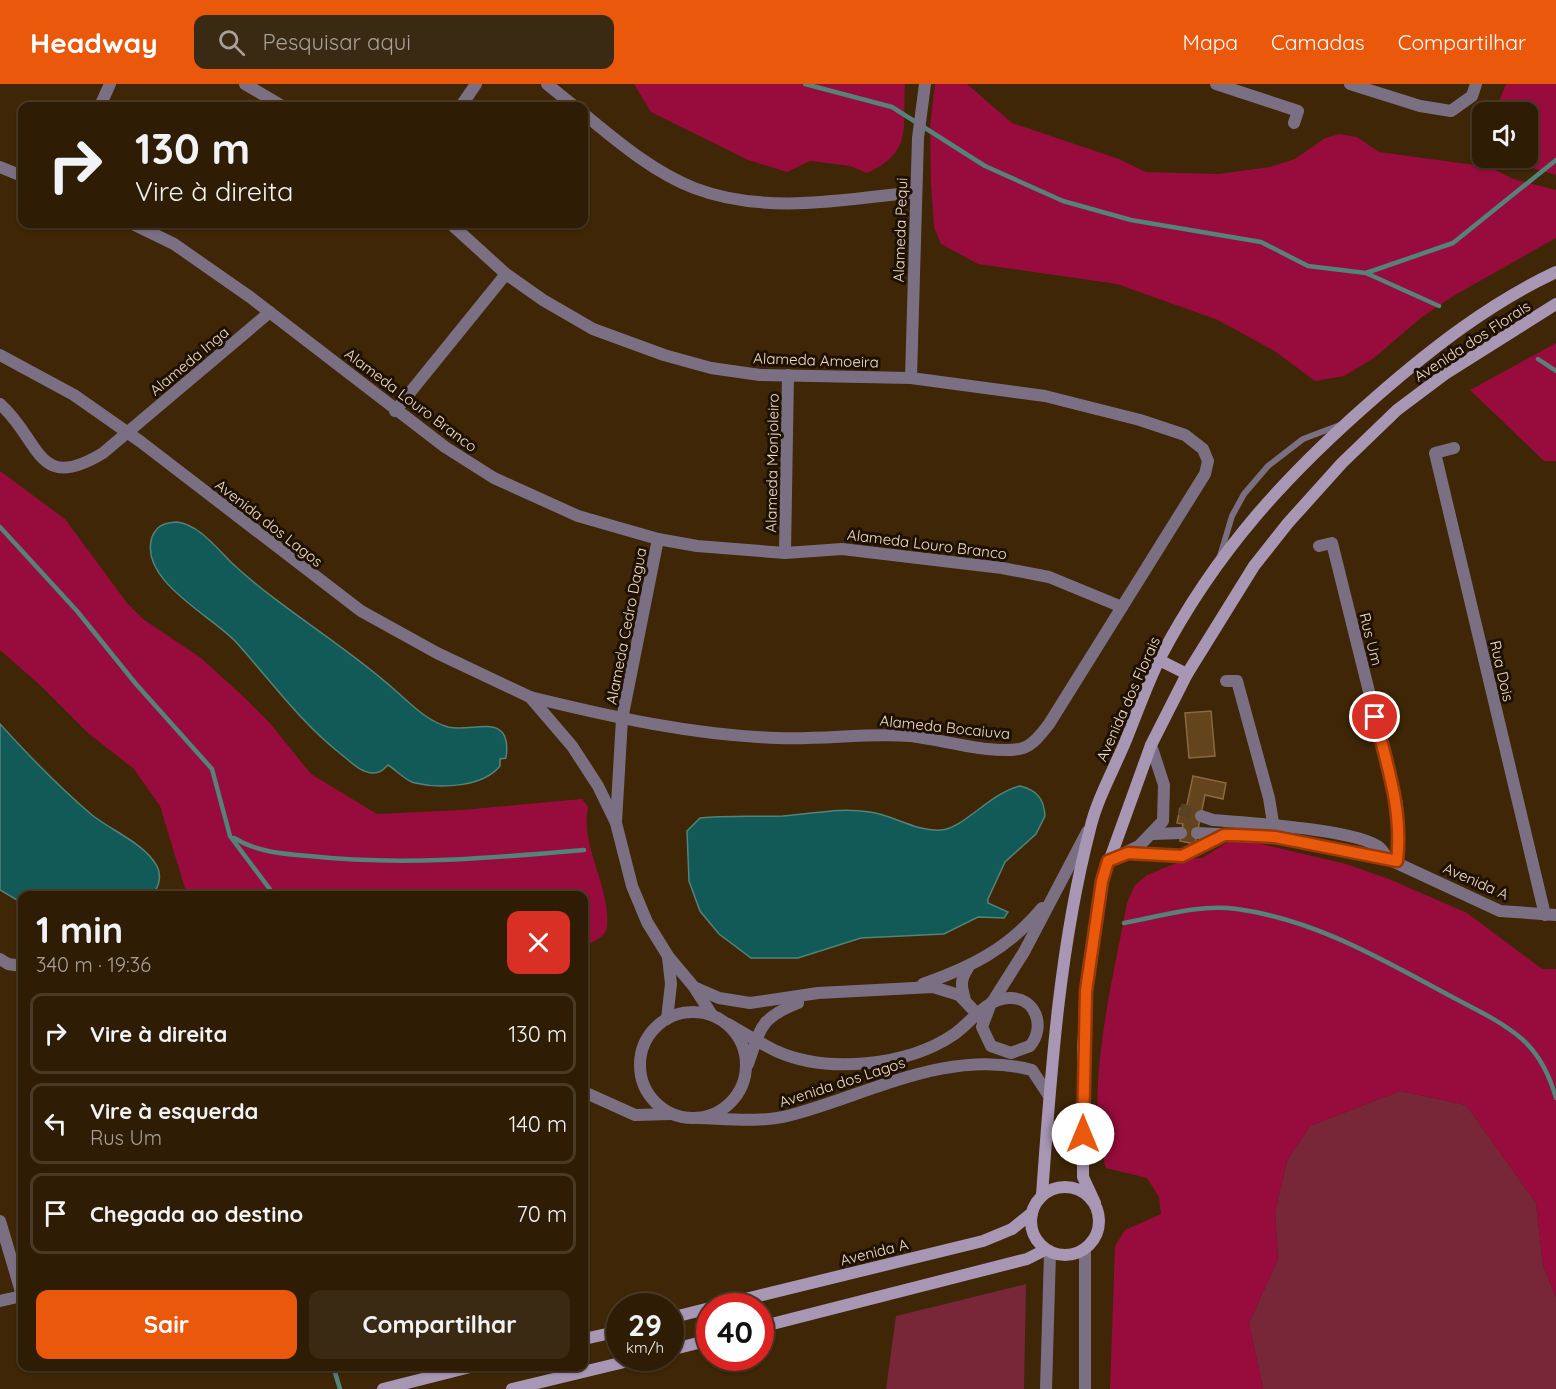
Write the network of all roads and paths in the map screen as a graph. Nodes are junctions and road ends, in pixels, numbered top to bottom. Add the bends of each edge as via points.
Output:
1 (111, 84) edge
2 (245, 84) edge
3 (476, 84) edge
4 (547, 84) edge
5 (925, 84) edge
6 (1216, 84) edge
7 (1350, 84) edge
8 (1476, 84) edge
9 (102, 102) edge
10 (275, 102) edge
11 (464, 102) edge
12 (569, 102) edge
13 (588, 117) edge
14 (1294, 123) dead end
15 (0, 167) edge
16 (18, 174) edge
17 (915, 192) junction
18 (141, 228) edge
19 (455, 228) edge
20 (1556, 272) edge
21 (506, 274) junction
22 (1556, 304) edge
23 (270, 312) junction
24 (0, 355) edge
25 (788, 375) junction
26 (911, 378) junction
27 (0, 404) edge
28 (395, 411) junction
29 (1346, 423) junction
30 (127, 432) junction
31 (1454, 448) dead end
32 (1207, 456) joint
33 (658, 539) junction
34 (1319, 546) dead end
35 (785, 553) junction
36 (1218, 563) junction
37 (1122, 607) junction
38 (1159, 660) junction
39 (1187, 674) junction
40 (1226, 681) dead end
41 (530, 697) junction
42 (622, 719) junction
43 (1151, 745) junction
44 (1166, 805) junction
45 (1180, 809) tunnel mouth
46 (616, 823) junction
47 (1090, 825) junction
48 (1274, 830) junction
49 (1181, 833) dead end
50 (1153, 834) junction
51 (1224, 835) junction
52 (1128, 853) junction
53 (1392, 860) junction
54 (1108, 861) junction
55 (1067, 870) junction
56 (1551, 915) edge
57 (668, 956) junction
58 (0, 959) edge
59 (18, 965) edge
60 (968, 968) junction
61 (694, 987) junction
62 (916, 987) junction
63 (818, 993) junction
64 (965, 1000) junction
65 (992, 1002) junction
66 (712, 1015) junction
67 (980, 1016) junction
68 (667, 1019) junction
69 (728, 1024) junction
70 (756, 1039) junction
71 (1011, 1053) junction
72 (909, 1054) junction
73 (990, 1063) junction
74 (747, 1066) junction
75 (1032, 1070) junction
76 (911, 1075) junction
77 (588, 1094) edge
78 (1049, 1096) junction
79 (672, 1114) junction
80 (699, 1118) junction
81 (1042, 1196) junction
82 (1095, 1203) junction
83 (1032, 1213) junction
84 (0, 1221) edge
85 (1085, 1249) junction
86 (1047, 1251) junction
87 (18, 1282) edge
88 (770, 1293) edge
89 (18, 1296) edge
90 (0, 1301) edge
91 (774, 1323) edge
92 (606, 1334) edge
93 (588, 1339) edge
94 (606, 1366) edge
95 (454, 1371) edge
96 (587, 1371) edge
97 (588, 1371) edge
98 (383, 1389) edge
99 (512, 1389) edge
100 (1046, 1389) edge
101 (1085, 1389) edge

1 - 9 street
2 - 10 street
3 - 11 street
4 - 12 street
5 - 17 street, Alameda Pequi
6 - 14 street via 1298,111
7 - 8 street via 1420,106 1451,111 1472,96
13 - 17 street via 660,170 722,197 762,203 817,202
15 - 16 street
17 - 26 street, Alameda Pequi
18 - 23 street, Alameda Louro Branco via 174,244
19 - 21 street, Alameda Amoeira
20 - 29 street, Avenida dos Florais via 1482,314 1428,351
21 - 25 street, Alameda Amoeira via 593,329 664,355 711,368
21 - 28 street
22 - 39 street, Avenida dos Florais via 1444,374 1397,410 1342,463 1254,566
23 - 28 street, Alameda Louro Branco
23 - 30 street, Alameda Inga
24 - 30 street, Avenida dos Lagos via 74,395
25 - 26 street, Alameda Amoeira
25 - 35 street, Alameda Monjoleiro
26 - 32 street, Alameda Amoeira via 1045,396 1140,420 1185,435
27 - 30 street, Alameda Inga via 43,460 62,470 81,467
28 - 33 street, Alameda Louro Branco via 495,478 578,516
29 - 36 street, Avenida dos Florais via 1263,505
29 - 36 lane via 1303,439 1268,466 1232,516
30 - 41 street, Avenida dos Lagos via 361,611
31 - 56 street, Rua Dois via 1435,453
32 - 37 street, Alameda Bocaiuva via 1205,474
33 - 35 street, Alameda Louro Branco
33 - 42 street, Alameda Cedro Dagua
34 - 53 street, Rus Um via 1332,543 1397,804 1399,840
35 - 37 street, Alameda Louro Branco via 842,549 1002,568 1049,577
36 - 38 street, Avenida dos Florais
37 - 42 street, Alameda Bocaiuva via 1049,724 1033,743 1022,748 988,748 908,736 779,738 710,734
38 - 39 street
38 - 47 street, Avenida dos Florais
39 - 43 street, Avenida dos Florais
40 - 48 street via 1237,681
41 - 42 street, Avenida dos Lagos
41 - 46 street, Avenida dos Lagos via 572,746
42 - 46 street, Alameda Cedro Dagua
43 - 44 street
43 - 54 street, Avenida dos Florais
44 - 45 street
44 - 50 street via 1163,821
46 - 57 street, Avenida dos Lagos via 632,886 647,922
47 - 55 street
47 - 78 street, Avenida dos Florais via 1067,930
48 - 51 street
48 - 51 street via 1207,818 1203,834
48 - 53 street, Avenida A
48 - 53 street, Avenida A via 1361,840 1379,847
49 - 50 street
50 - 52 street
51 - 52 lane via 1182,856
52 - 54 street
53 - 56 street, Avenida A via 1500,911
54 - 82 street, Avenida dos Florais via 1086,991 1083,1049 1083,1177
55 - 60 street via 1037,915 995,952
55 - 65 street via 1024,952
57 - 61 street, Avenida dos Lagos
57 - 68 street, Avenida dos Lagos via 671,984
58 - 59 street
60 - 62 street
60 - 64 street via 961,986
61 - 63 street via 719,998 750,1003
61 - 66 street, Avenida dos Lagos
62 - 63 street
62 - 64 street via 941,989
63 - 70 street via 775,1012
64 - 67 street
65 - 67 street
65 - 71 street via 1022,1000 1036,1014 1039,1028 1034,1041 1024,1050
66 - 68 street, Avenida dos Lagos via 694,1012
66 - 69 street, Avenida dos Lagos
67 - 71 street via 991,1046
67 - 72 street, Avenida dos Lagos via 937,1044
68 - 79 street via 653,1030 643,1046 640,1073 651,1098
69 - 70 street, Avenida dos Lagos
69 - 74 street via 740,1039
70 - 72 street, Avenida dos Lagos via 776,1051 818,1061 876,1064
70 - 74 street
71 - 73 street
71 - 75 street
72 - 76 street
73 - 75 street, Avenida dos Lagos
73 - 76 street, Avenida dos Lagos
74 - 80 street via 743,1085 733,1101 718,1113
75 - 78 street
76 - 80 street, Avenida dos Lagos via 790,1116 764,1120
77 - 79 street, Avenida dos Lagos via 635,1115
78 - 81 street, Avenida dos Florais
79 - 80 street, Avenida dos Lagos
81 - 82 street via 1060,1187 1070,1187
81 - 83 street, Avenida dos Florais
82 - 85 street, Avenida dos Florais via 1098,1233
83 - 86 street via 1033,1233
83 - 88 street, Avenida A via 1012,1229 983,1241
84 - 87 street
85 - 86 street via 1066,1255
85 - 101 street, Avenida dos Florais
86 - 91 street
86 - 100 street
89 - 90 street
92 - 93 street
94 - 97 street
95 - 98 street
96 - 99 street

